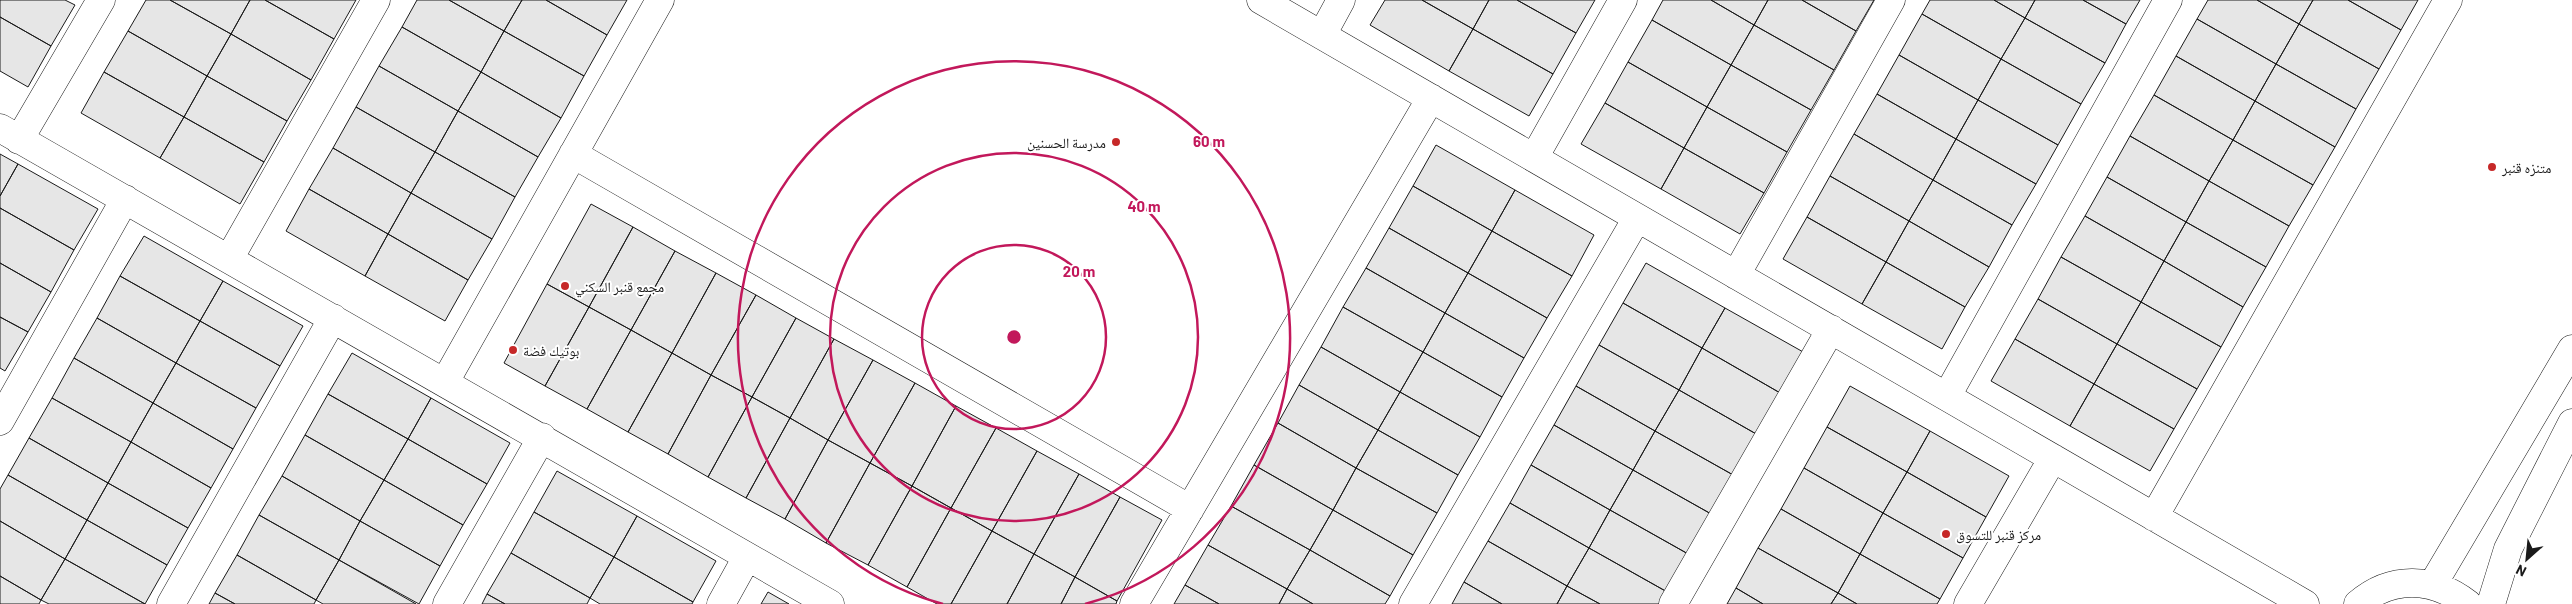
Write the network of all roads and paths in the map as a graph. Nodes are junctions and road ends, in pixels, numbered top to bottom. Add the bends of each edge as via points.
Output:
1 (101, 0) edge
2 (376, 0) edge
3 (660, 0) edge
4 (1262, 0) edge
5 (1342, 0) edge
6 (1623, 0) edge
7 (1891, 0) edge
8 (2168, 0) edge
9 (2448, 0) edge
10 (1322, 35) junction
11 (1431, 98) junction
12 (10, 134) edge
13 (574, 154) junction
14 (1534, 158) junction
15 (125, 200) junction
16 (1637, 218) junction
17 (229, 259) junction
18 (1736, 275) junction
19 (333, 318) junction
20 (1831, 329) junction
21 (2572, 349) edge
22 (445, 382) junction
23 (1947, 396) junction
24 (0, 421) edge
25 (2572, 423) edge
26 (542, 437) junction
27 (2566, 454) edge
28 (2053, 458) junction
29 (1190, 509) junction
30 (2154, 516) junction
31 (747, 557) junction
32 (2432, 584) junction
33 (170, 604) edge
34 (447, 604) edge
35 (721, 604) edge
36 (830, 604) edge
37 (1134, 604) edge
38 (1413, 604) edge
39 (1673, 604) edge
40 (1968, 604) edge
41 (2305, 604) edge
42 (2358, 604) edge
43 (2468, 604) edge
44 (2491, 604) edge

1 - 12 street
2 - 17 street
3 - 13 street
4 - 10 street
5 - 10 street
6 - 14 street
7 - 18 street
8 - 23 street
9 - 30 street
10 - 11 street
11 - 14 street
11 - 29 street
12 - 15 street
13 - 22 street
13 - 29 street
14 - 16 street
15 - 17 street
15 - 24 street
16 - 18 street
16 - 38 street
17 - 19 street
18 - 20 street
19 - 22 street
19 - 33 street
20 - 23 street
20 - 39 street
21 - 32 street
22 - 26 street
23 - 28 street
25 - 27 street
26 - 31 street
26 - 34 street
27 - 44 street via 2508,549
28 - 30 street
28 - 40 street
29 - 37 street
30 - 41 street
31 - 35 street
31 - 36 street
32 - 42 street via 2411,581 2390,585
32 - 43 street via 2454,593

